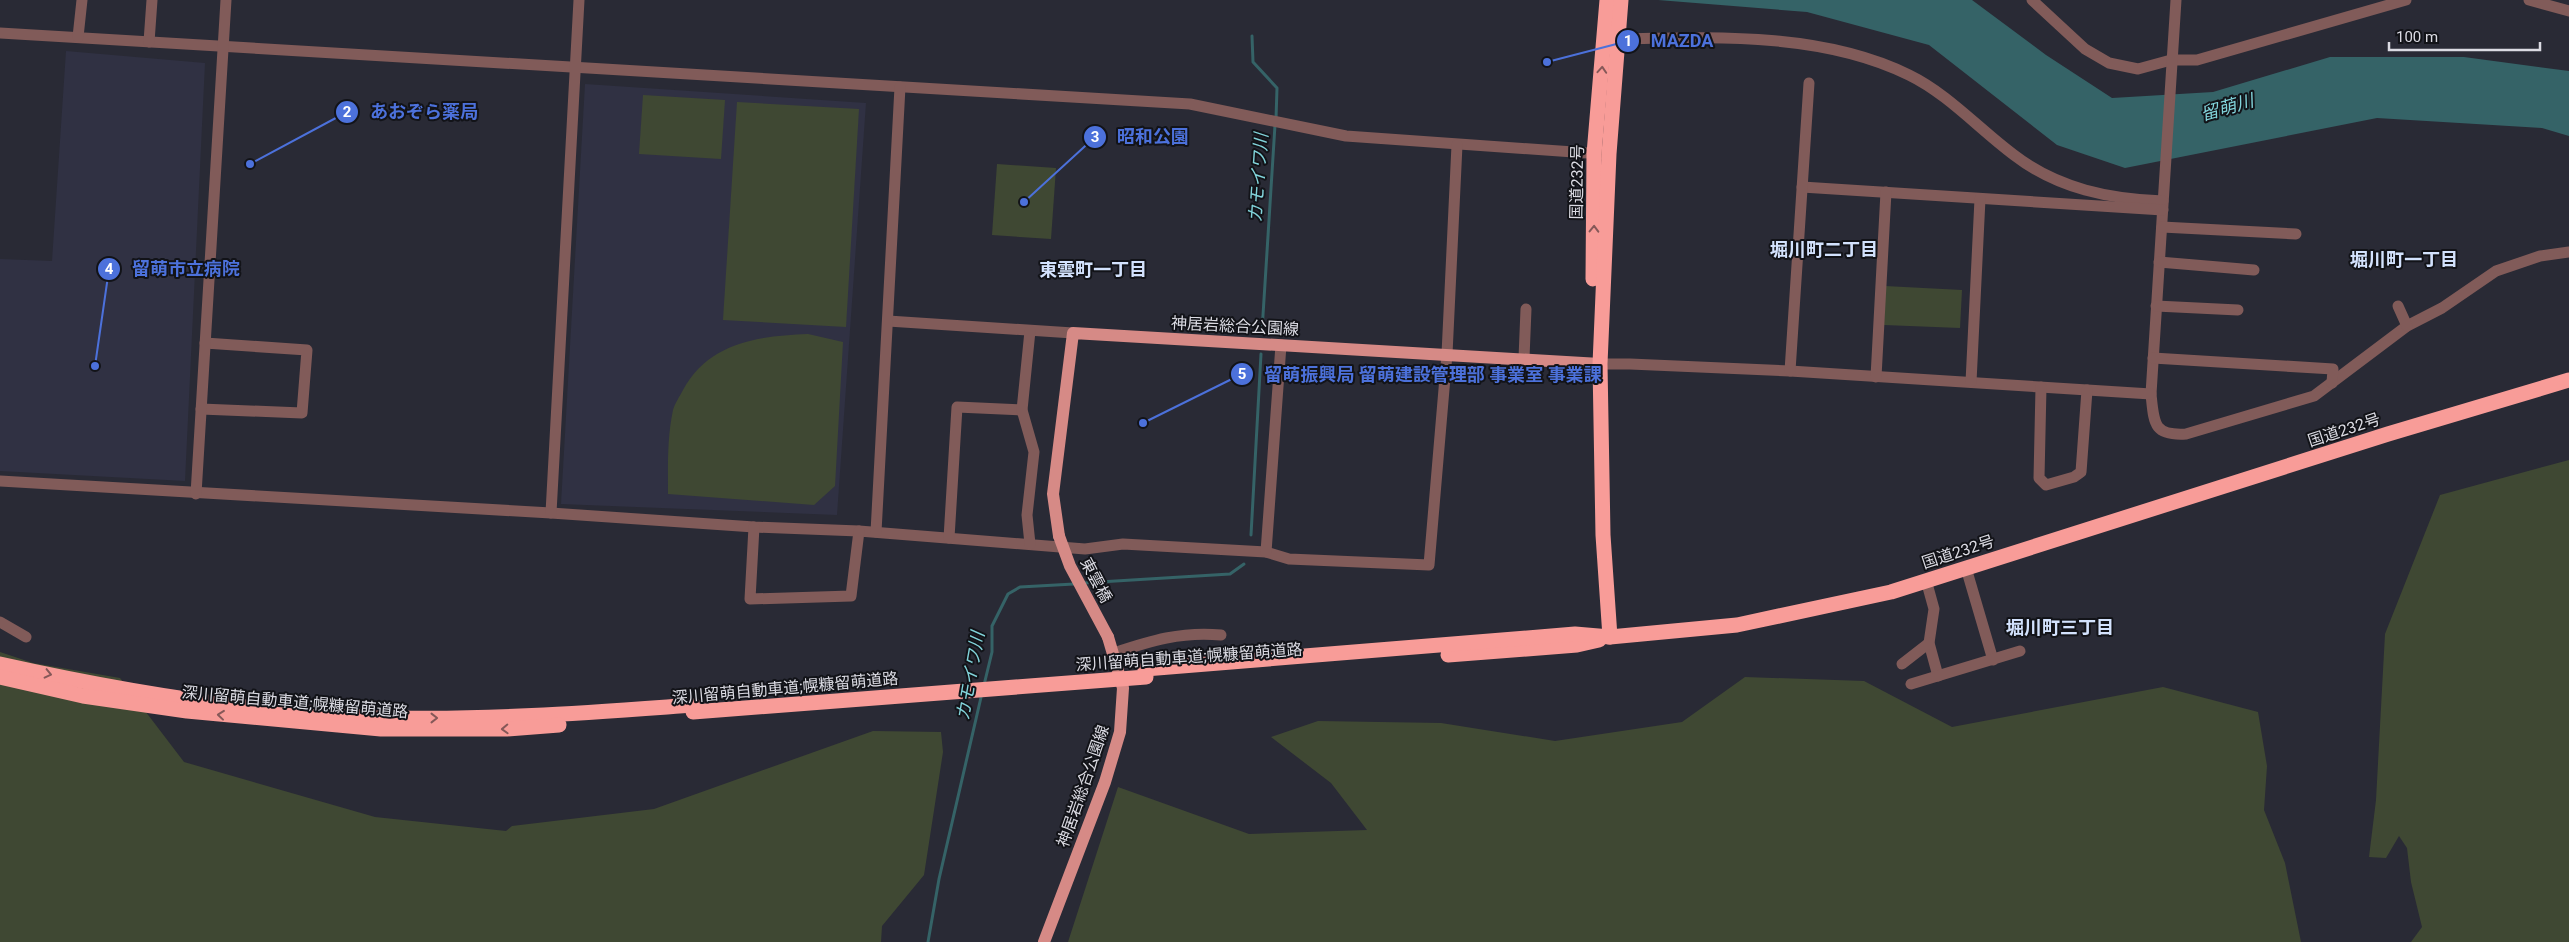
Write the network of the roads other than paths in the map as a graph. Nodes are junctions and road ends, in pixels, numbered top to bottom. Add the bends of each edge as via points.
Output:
1 (82, 0) edge
2 (152, 0) edge
3 (226, 0) edge
4 (579, 0) edge
5 (1606, 0) edge
6 (1621, 0) edge
7 (2032, 0) edge
8 (2176, 0) edge
9 (2406, 0) edge
10 (2529, 0) edge
11 (2569, 11) edge
12 (1613, 23) junction
13 (0, 33) edge
14 (78, 37) junction
15 (1618, 39) junction
16 (149, 42) junction
17 (223, 46) junction
18 (2171, 64) junction
19 (574, 67) junction
20 (1809, 83) dead end
21 (900, 87) junction
22 (1606, 102) junction
23 (1457, 145) junction
24 (1602, 154) junction
25 (1802, 187) junction
26 (1886, 192) junction
27 (1980, 198) junction
28 (2163, 202) junction
29 (2162, 227) junction
30 (2296, 234) dead end
31 (2569, 252) edge
32 (2159, 262) junction
33 (2254, 270) dead end
34 (2156, 306) junction
35 (2398, 306) dead end
36 (1526, 309) dead end
37 (2238, 310) dead end
38 (888, 321) junction
39 (2407, 326) junction
40 (1030, 331) junction
41 (1073, 333) junction
42 (205, 343) junction
43 (1281, 345) junction
44 (1447, 354) junction
45 (1524, 358) junction
46 (2153, 358) junction
47 (1600, 364) junction
48 (1790, 371) junction
49 (1876, 376) junction
50 (2569, 380) edge
51 (1971, 382) junction
52 (2332, 383) junction
53 (2042, 387) junction
54 (2087, 390) junction
55 (2150, 394) junction
56 (201, 409) junction
57 (1022, 410) junction
58 (0, 482) edge
59 (196, 494) junction
60 (550, 513) junction
61 (754, 527) junction
62 (859, 531) junction
63 (876, 532) junction
64 (949, 538) junction
65 (1030, 544) junction
66 (1266, 552) junction
67 (1966, 568) junction
68 (1926, 580) junction
69 (0, 622) edge
70 (1221, 635) dead end
71 (26, 637) dead end
72 (1108, 637) joint
73 (1610, 637) junction
74 (1929, 643) junction
75 (2020, 651) dead end
76 (1114, 653) junction
77 (1993, 660) junction
78 (0, 664) edge
79 (1902, 664) dead end
80 (1938, 676) junction
81 (0, 677) edge
82 (1911, 684) dead end
83 (694, 709) junction
84 (1044, 942) edge

1 - 14 street
2 - 16 street
3 - 17 street
4 - 19 street
5 - 12 highway, 国道232号
6 - 12 highway, 国道232号
7 - 18 street via 2085,49 2109,63 2138,69
8 - 18 street
9 - 18 street via 2197,60
10 - 11 street
12 - 15 highway, 国道232号
22 -> 12 highway, 国道232号
13 - 14 street
14 - 16 street
15 - 22 highway, 国道232号
15 - 28 street via 1720,37 1810,46 1868,57 1910,75 2034,169 2066,184 2113,197
16 - 17 street
17 - 19 street
17 - 42 street
18 - 28 street
19 - 21 street
19 - 60 street
20 - 25 street
21 - 23 street via 1190,104 1346,136
21 - 38 street
22 - 24 highway, 国道232号
23 - 24 street
23 - 44 street
24 - 47 highway, 国道232号 via 1594,340
25 - 26 street
25 - 48 street
26 - 27 street
26 - 49 street
27 - 28 street
27 - 51 street
28 - 29 street
29 - 30 street
29 - 32 street
31 - 39 street via 2540,256 2496,271 2442,308
32 - 33 street
32 - 34 street
34 - 37 street
34 - 46 street
35 - 39 street
36 - 45 street
38 - 40 street
38 - 63 street
39 - 52 street
40 - 41 street
40 - 57 street
41 - 43 main road, 神居岩総合公園線
41 - 72 main road, 東雲橋, bridge via 1053,494 1059,536 1070,566
42 - 56 street
42 - 56 street via 307,350 302,413
43 - 44 main road, 神居岩総合公園線
43 - 66 street
44 - 45 main road, 神居岩総合公園線
44 - 66 street via 1429,565 1289,558
45 - 47 main road, 神居岩総合公園線
46 - 52 street via 2333,369
46 - 55 street
47 - 48 street
47 - 73 highway, 国道232号 via 1600,440
48 - 49 street
49 - 51 street
50 - 67 highway, 国道232号
51 - 53 street
52 - 55 street via 2314,396 2186,434 2167,435 2161,431 2153,416
53 - 54 street
53 - 54 street via 2039,478 2046,485 2074,477 2080,472
54 - 55 street
56 - 59 street
57 - 64 street via 957,407
57 - 65 street via 1034,452 1027,515
58 - 59 street
59 - 60 street
60 - 61 street
61 - 62 street
61 - 62 street via 750,599 851,596
62 - 63 street
63 - 64 street
64 - 65 street
65 - 66 street via 1085,549 1123,544
67 - 68 highway, 国道232号
67 - 77 street
68 - 73 highway, 国道232号 via 1891,592 1737,625
68 - 74 street via 1934,609
69 - 71 street
70 - 76 street via 1198,633 1160,637
72 - 76 main road, 神居岩総合公園線
73 - 83 highway, 深川留萌自動車道;幌糠留萌道路
74 - 79 street
74 - 80 street
75 - 77 street
76 - 84 main road, 神居岩総合公園線 via 1123,688 1120,732 1105,782
77 - 80 street
78 -> 83 highway, 深川留萌自動車道;幌糠留萌道路 via 87,683 299,712 396,718 522,717
80 - 82 street
83 -> 81 highway, 深川留萌自動車道;幌糠留萌道路 via 507,729 381,729 187,712 83,696

